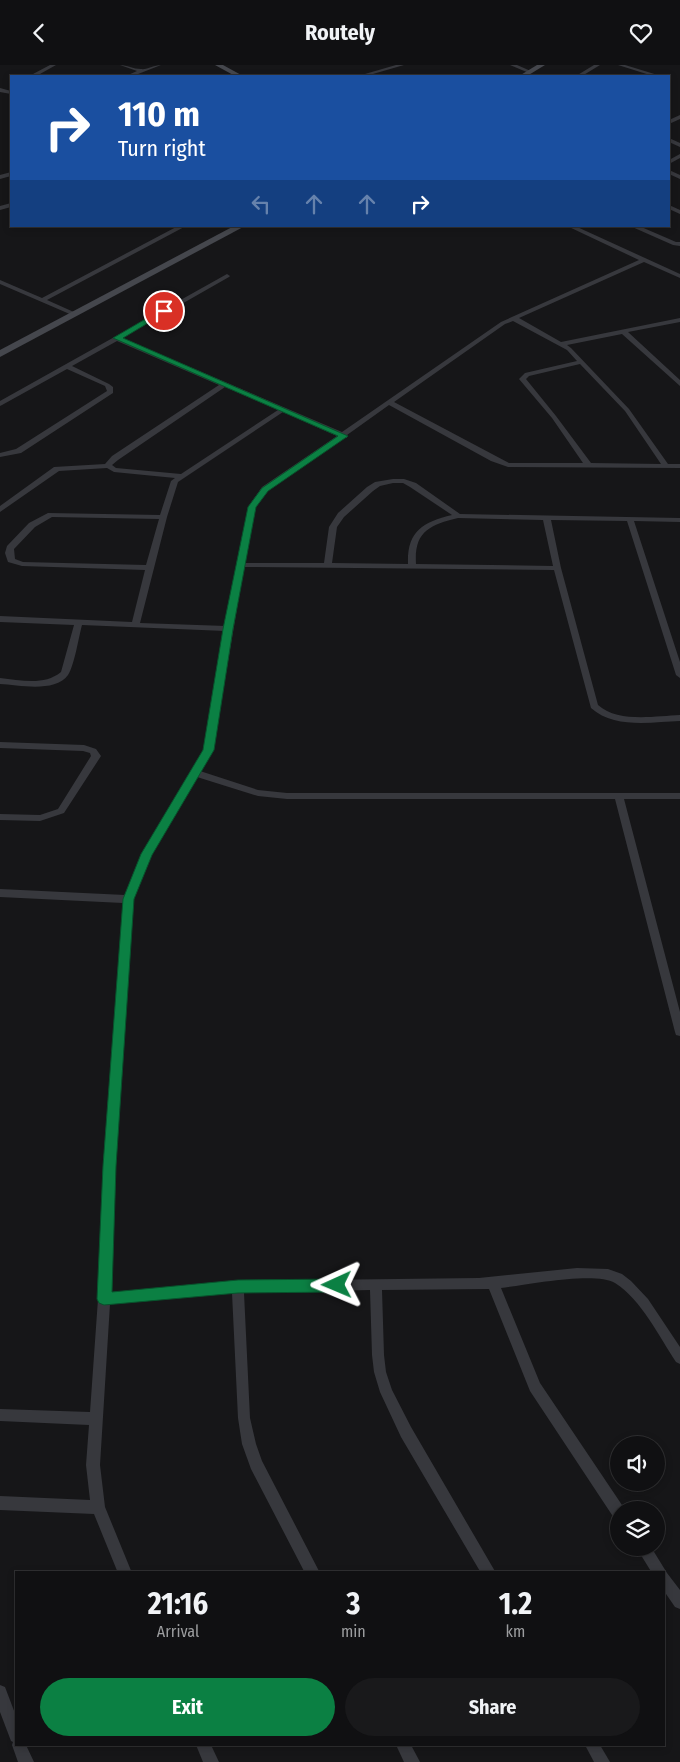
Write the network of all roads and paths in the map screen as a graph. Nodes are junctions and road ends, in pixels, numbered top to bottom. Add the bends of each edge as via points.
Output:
1 (54, 65) edge
2 (122, 65) edge
3 (159, 65) edge
4 (402, 65) edge
5 (512, 65) edge
6 (542, 65) edge
7 (598, 65) edge
8 (620, 65) edge
9 (221, 66) edge
10 (141, 71) junction
11 (531, 71) junction
12 (38, 75) edge
13 (131, 75) edge
14 (238, 75) edge
15 (366, 75) edge
16 (524, 75) edge
17 (580, 75) edge
18 (655, 75) edge
19 (680, 80) edge
20 (670, 81) edge
21 (680, 117) edge
22 (670, 121) edge
23 (181, 227) edge
24 (239, 227) edge
25 (572, 227) edge
26 (635, 227) edge
27 (680, 244) edge
28 (645, 259) junction
29 (680, 275) edge
30 (227, 276) dead end
31 (0, 282) edge
32 (42, 300) junction
33 (74, 314) junction
34 (513, 318) junction
35 (680, 320) edge
36 (624, 332) junction
37 (117, 338) junction
38 (562, 344) junction
39 (0, 354) edge
40 (581, 362) junction
41 (66, 367) junction
42 (225, 384) junction
43 (680, 384) edge
44 (390, 403) junction
45 (0, 404) edge
46 (282, 410) junction
47 (344, 436) junction
48 (0, 455) edge
49 (108, 466) junction
50 (589, 466) junction
51 (666, 466) junction
52 (680, 466) edge
53 (182, 476) junction
54 (0, 510) edge
55 (458, 516) junction
56 (163, 517) junction
57 (547, 519) junction
58 (630, 520) junction
59 (680, 520) edge
60 (240, 565) junction
61 (328, 566) junction
62 (412, 566) junction
63 (557, 567) junction
64 (150, 568) junction
65 (0, 619) edge
66 (79, 622) junction
67 (135, 625) junction
68 (228, 629) junction
69 (680, 675) edge
70 (0, 681) edge
71 (680, 717) edge
72 (0, 745) edge
73 (196, 773) junction
74 (680, 796) edge
75 (619, 797) junction
76 (0, 817) edge
77 (0, 893) edge
78 (128, 899) junction
79 (680, 1032) edge
80 (493, 1283) junction
81 (376, 1285) junction
82 (238, 1287) junction
83 (104, 1299) junction
84 (680, 1358) edge
85 (0, 1415) edge
86 (97, 1419) junction
87 (611, 1501) edge
88 (0, 1503) edge
89 (98, 1507) junction
90 (649, 1556) edge
91 (124, 1571) edge
92 (312, 1571) edge
93 (488, 1571) edge
94 (659, 1571) edge
95 (665, 1580) edge
96 (680, 1602) edge
97 (0, 1692) edge
98 (15, 1733) edge
99 (19, 1746) edge
100 (204, 1746) edge
101 (404, 1746) edge
102 (593, 1746) edge
103 (26, 1762) edge
104 (211, 1762) edge
105 (412, 1762) edge
106 (602, 1762) edge

1 - 12 street
2 - 10 street
3 - 10 street
4 - 15 street
5 - 11 street
6 - 11 street
7 - 17 street
8 - 18 street
9 - 14 street
10 - 13 street
11 - 16 street
19 - 20 street
21 - 22 street
23 - 32 street
24 - 33 street
25 - 28 street
26 - 27 street
28 - 29 street
28 - 34 street
30 - 37 street
31 - 32 street
32 - 33 street
33 - 39 street
34 - 38 street
34 - 44 street
35 - 36 street
36 - 38 street
36 - 43 street
37 - 41 street
37 - 42 street
38 - 40 street
40 - 50 street via 527,374 522,379
40 - 51 street via 627,410
41 - 45 street
41 - 48 street via 105,384 111,392 18,451
42 - 46 street
42 - 49 street via 115,458
44 - 47 street
44 - 50 street via 502,463
46 - 47 street
46 - 53 street
47 - 60 street via 265,489 252,507
49 - 53 street via 114,470
49 - 54 street via 57,469
50 - 51 street
51 - 52 street
53 - 56 street via 171,488
55 - 57 street
55 - 61 street via 404,481 378,484 345,509 336,521
55 - 62 street via 421,531 412,541
56 - 64 street
56 - 64 street via 51,515 32,525 9,553 12,560 22,564
57 - 58 street
57 - 63 street
58 - 59 street
58 - 69 street
60 - 61 street
60 - 68 street
61 - 62 street
62 - 63 street
63 - 71 street via 596,710 615,718
64 - 67 street
65 - 66 street
66 - 67 street
66 - 70 street via 62,677 38,683
67 - 68 street
68 - 73 street via 211,741
72 - 76 street via 76,747 90,749 96,756 64,807 56,814 40,818
73 - 75 street via 258,793 287,796
73 - 78 street via 147,854
74 - 75 street
75 - 79 street
77 - 78 street
78 - 83 street
80 - 81 street
80 - 84 street via 587,1273 616,1276 640,1298
80 - 87 street via 535,1387
81 - 82 street
81 - 93 street via 378,1355 386,1392
82 - 83 street
82 - 92 street via 244,1419 249,1444 256,1464
83 - 86 street
85 - 86 street
86 - 89 street via 94,1465
88 - 89 street
89 - 91 street
90 - 94 street
95 - 96 street
97 - 98 street
99 - 103 street
100 - 104 street
101 - 105 street
102 - 106 street

